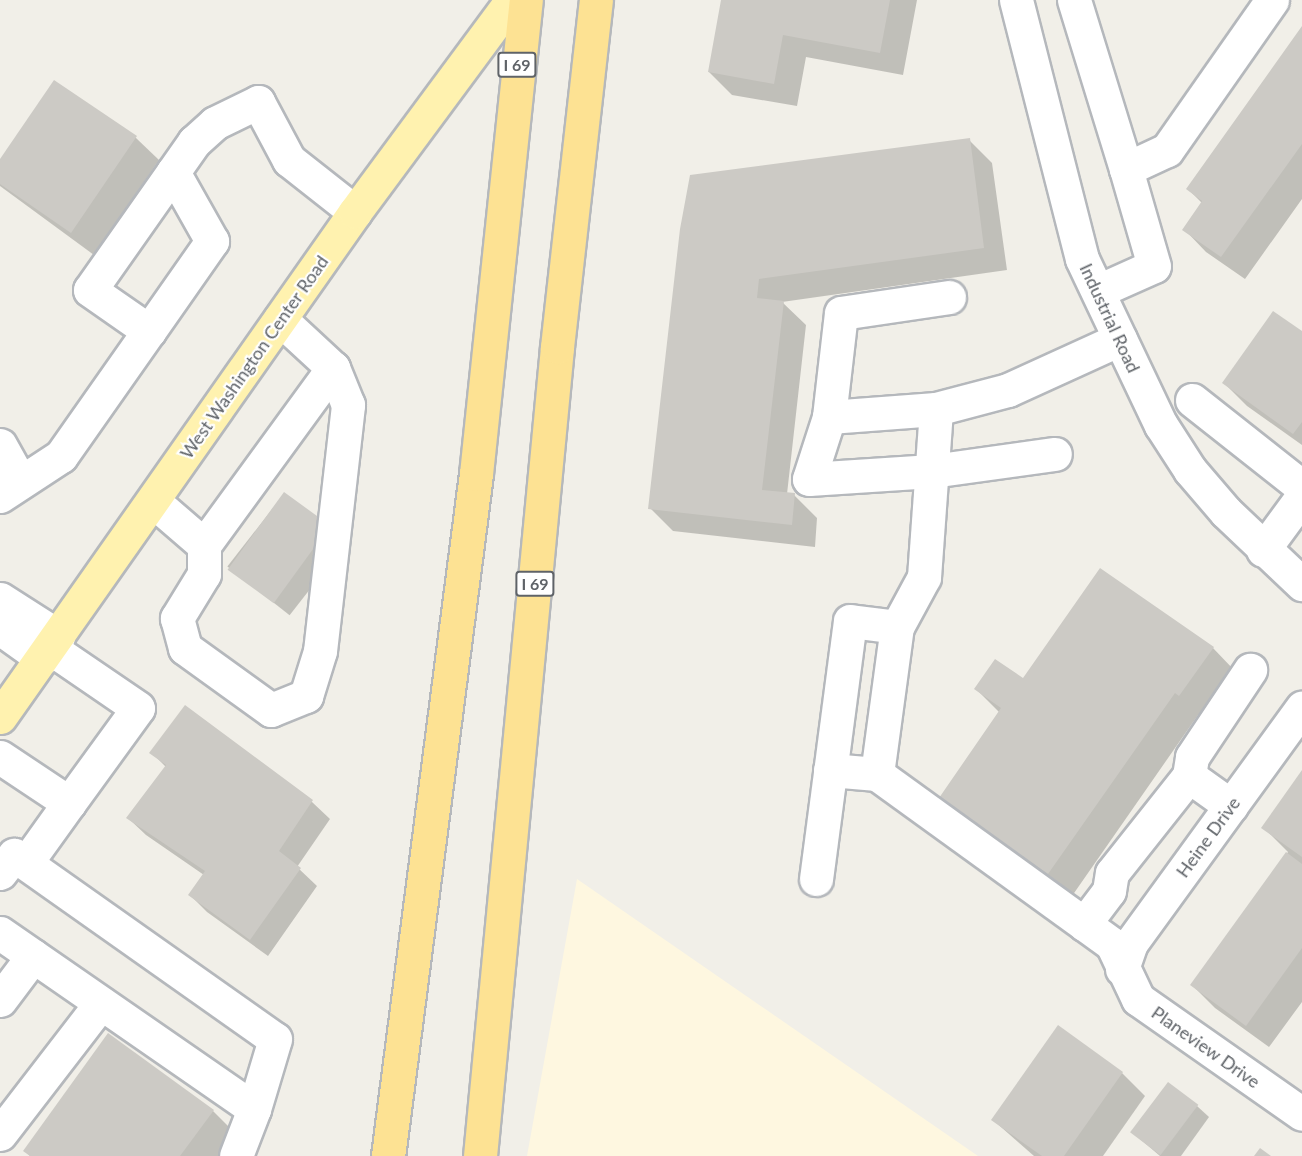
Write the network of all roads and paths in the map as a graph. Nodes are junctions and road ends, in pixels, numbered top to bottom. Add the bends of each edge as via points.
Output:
1 (512, 0) edge
2 (526, 0) edge
3 (1016, 0) edge
4 (1074, 0) edge
5 (1272, 0) edge
6 (596, 6) edge
7 (1126, 169) junction
8 (173, 172) junction
9 (355, 212) junction
10 (1098, 291) junction
11 (949, 297) dead end
12 (280, 319) junction
13 (149, 331) junction
14 (1120, 339) junction
15 (333, 368) junction
16 (1191, 400) dead end
17 (936, 409) junction
18 (829, 417) junction
19 (0, 445) edge
20 (1055, 454) dead end
21 (932, 471) junction
22 (1302, 487) edge
23 (10, 488) edge
24 (1302, 496) edge
25 (153, 501) junction
26 (204, 545) junction
27 (1263, 550) junction
28 (1302, 584) edge
29 (0, 599) edge
30 (897, 627) junction
31 (0, 628) edge
32 (50, 647) junction
33 (1250, 670) dead end
34 (1302, 708) edge
35 (0, 717) edge
36 (0, 757) edge
37 (830, 770) junction
38 (877, 774) junction
39 (1189, 776) junction
40 (69, 802) junction
41 (1231, 806) junction
42 (13, 868) edge
43 (816, 879) dead end
44 (1084, 924) junction
45 (0, 933) edge
46 (33, 956) junction
47 (1122, 969) junction
48 (0, 1000) edge
49 (100, 1003) junction
50 (254, 1109) junction
51 (1302, 1114) edge
52 (0, 1134) edge
53 (236, 1156) edge
54 (388, 1156) edge
55 (480, 1156) edge

1 - 9 main road, West Washington Center Road
2 - 54 highway, I 69 via 509,131 476,474
3 - 10 street, Industrial Road via 1082,259
4 - 7 street
5 - 7 street via 1167,150
6 - 55 highway, I 69 via 557,347
7 - 10 street via 1154,266
8 - 9 street via 194,142 215,123 258,102 289,160
8 - 13 street via 212,241
8 - 13 street via 90,290
9 - 12 main road, West Washington Center Road
10 - 14 street, Industrial Road
11 - 18 street via 841,313
12 - 15 street
12 - 25 main road, West Washington Center Road
13 - 23 street via 61,456
14 - 17 street via 1008,390
14 - 27 street, Industrial Road via 1161,425 1190,470
15 - 26 street
15 - 26 street via 348,405 320,651 306,696 272,710 185,648 177,618 204,574
16 - 22 street
17 - 18 street
17 - 21 street
18 - 21 street via 809,479
19 - 23 street
20 - 21 street
21 - 30 street via 924,577
24 - 27 street
25 - 26 street
25 - 32 main road, West Washington Center Road
27 - 28 street, Industrial Road
29 - 32 street
30 - 37 street via 850,621
30 - 38 street
31 - 32 street
32 - 35 main road, West Washington Center Road
32 - 40 street via 138,708
33 - 39 street via 1192,757
34 - 41 street, Heine Drive
36 - 40 street
37 - 38 street
37 - 43 street
38 - 44 street, Planeview Drive
39 - 41 street
39 - 44 street via 1112,873 1109,891
40 - 42 street
41 - 47 street, Heine Drive via 1131,942
42 - 50 street via 275,1039
44 - 47 street, Planeview Drive via 1112,945
45 - 46 street
46 - 48 street
46 - 49 street
47 - 51 street, Planeview Drive via 1138,999
49 - 50 street
49 - 52 street
50 - 53 street

